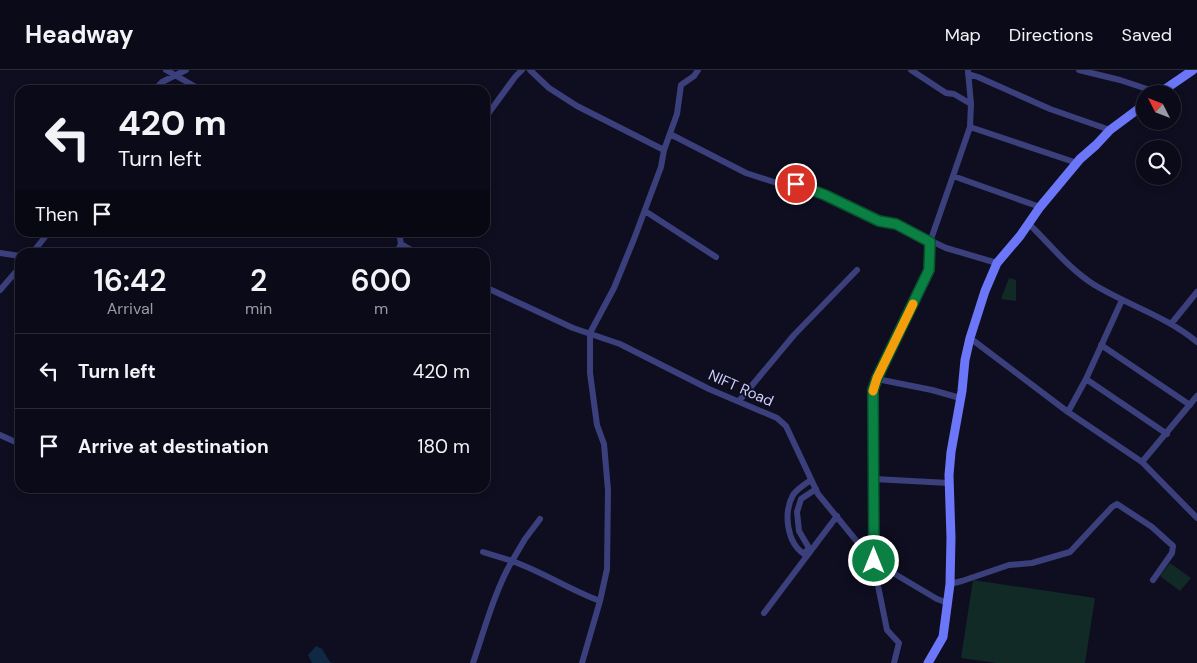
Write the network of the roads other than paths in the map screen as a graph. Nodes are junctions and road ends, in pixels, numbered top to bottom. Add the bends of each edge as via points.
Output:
1 (166, 70) edge
2 (186, 70) edge
3 (522, 70) edge
4 (530, 70) edge
5 (698, 70) edge
6 (911, 70) edge
7 (1079, 70) edge
8 (1193, 70) edge
9 (968, 72) edge
10 (174, 75) junction
11 (159, 85) edge
12 (192, 85) edge
13 (1136, 85) edge
14 (1171, 85) edge
15 (971, 104) junction
16 (490, 111) edge
17 (1136, 111) edge
18 (970, 126) junction
19 (1110, 130) junction
20 (670, 134) junction
21 (664, 150) junction
22 (1077, 163) junction
23 (953, 176) junction
24 (1040, 207) junction
25 (645, 211) junction
26 (1029, 224) junction
27 (45, 237) edge
28 (400, 237) edge
29 (930, 242) junction
30 (401, 244) junction
31 (36, 248) edge
32 (399, 248) edge
33 (408, 248) edge
34 (0, 253) edge
35 (15, 255) edge
36 (716, 257) dead end
37 (997, 263) junction
38 (857, 270) dead end
39 (15, 273) edge
40 (490, 289) edge
41 (0, 290) edge
42 (1197, 292) edge
43 (1122, 300) junction
44 (1171, 324) junction
45 (590, 334) junction
46 (970, 338) junction
47 (1197, 342) edge
48 (1101, 345) junction
49 (877, 378) junction
50 (1086, 379) junction
51 (1197, 396) edge
52 (960, 398) junction
53 (738, 401) junction
54 (1190, 405) junction
55 (1068, 412) junction
56 (1167, 434) junction
57 (0, 435) edge
58 (15, 442) edge
59 (1142, 462) junction
60 (874, 479) junction
61 (811, 480) junction
62 (949, 483) junction
63 (816, 489) junction
64 (837, 516) junction
65 (1197, 518) edge
66 (540, 519) dead end
67 (483, 552) dead end
68 (512, 561) junction
69 (874, 561) junction
70 (1153, 580) dead end
71 (950, 584) junction
72 (600, 601) junction
73 (948, 603) junction
74 (764, 613) dead end
75 (473, 663) edge
76 (582, 663) edge
77 (894, 663) edge
78 (928, 663) edge

1 - 10 street
2 - 10 street
3 - 16 street
4 - 21 street via 549,88 577,106
5 - 20 street via 681,86
6 - 15 street via 946,93
7 - 13 street
8 - 14 main road
9 - 15 street
9 - 19 street via 1050,109
10 - 11 street
10 - 12 street
15 - 18 street
17 - 19 main road
18 - 22 street
18 - 23 street
19 - 22 main road
20 - 21 street
20 - 29 street via 746,173 780,184 796,184 879,221 896,224
21 - 25 street
22 - 24 main road
23 - 24 street
23 - 29 street
24 - 26 main road
25 - 36 street
25 - 45 street via 624,266
26 - 37 main road
26 - 43 street via 1074,270
27 - 31 street
28 - 30 street
29 - 37 street
29 - 49 street via 929,270
30 - 32 street
30 - 33 street
34 - 35 street
37 - 46 main road
38 - 53 street via 794,335
39 - 41 street
40 - 45 street, NIFT Road
42 - 44 street
43 - 44 street
43 - 48 street
44 - 47 street
45 - 53 street, NIFT Road via 620,344
45 - 72 street via 590,373 596,425 604,444 608,490 607,569
46 - 52 main road
46 - 55 street
48 - 50 street
48 - 54 street
49 - 52 street
49 - 60 street via 873,390
50 - 55 street
50 - 56 street
51 - 54 street
52 - 62 main road
53 - 61 street, NIFT Road via 777,418 786,426
54 - 56 street
55 - 59 street
56 - 59 street
57 - 58 street
59 - 65 street
60 - 62 street
60 - 69 street
61 - 63 street, NIFT Road
61 - 63 street via 791,499 787,524 798,550 804,554 809,548 799,531 797,512 801,499
62 - 71 main road
63 - 64 street, NIFT Road
64 - 69 street, NIFT Road
64 - 74 street
66 - 68 street
67 - 68 street
68 - 72 street
68 - 75 street
69 - 73 street, NIFT Road
69 - 77 street via 887,630 899,643
70 - 71 street via 1173,546 1152,527 1117,504 1070,552
71 - 73 main road
72 - 76 street
73 - 78 main road via 943,637

